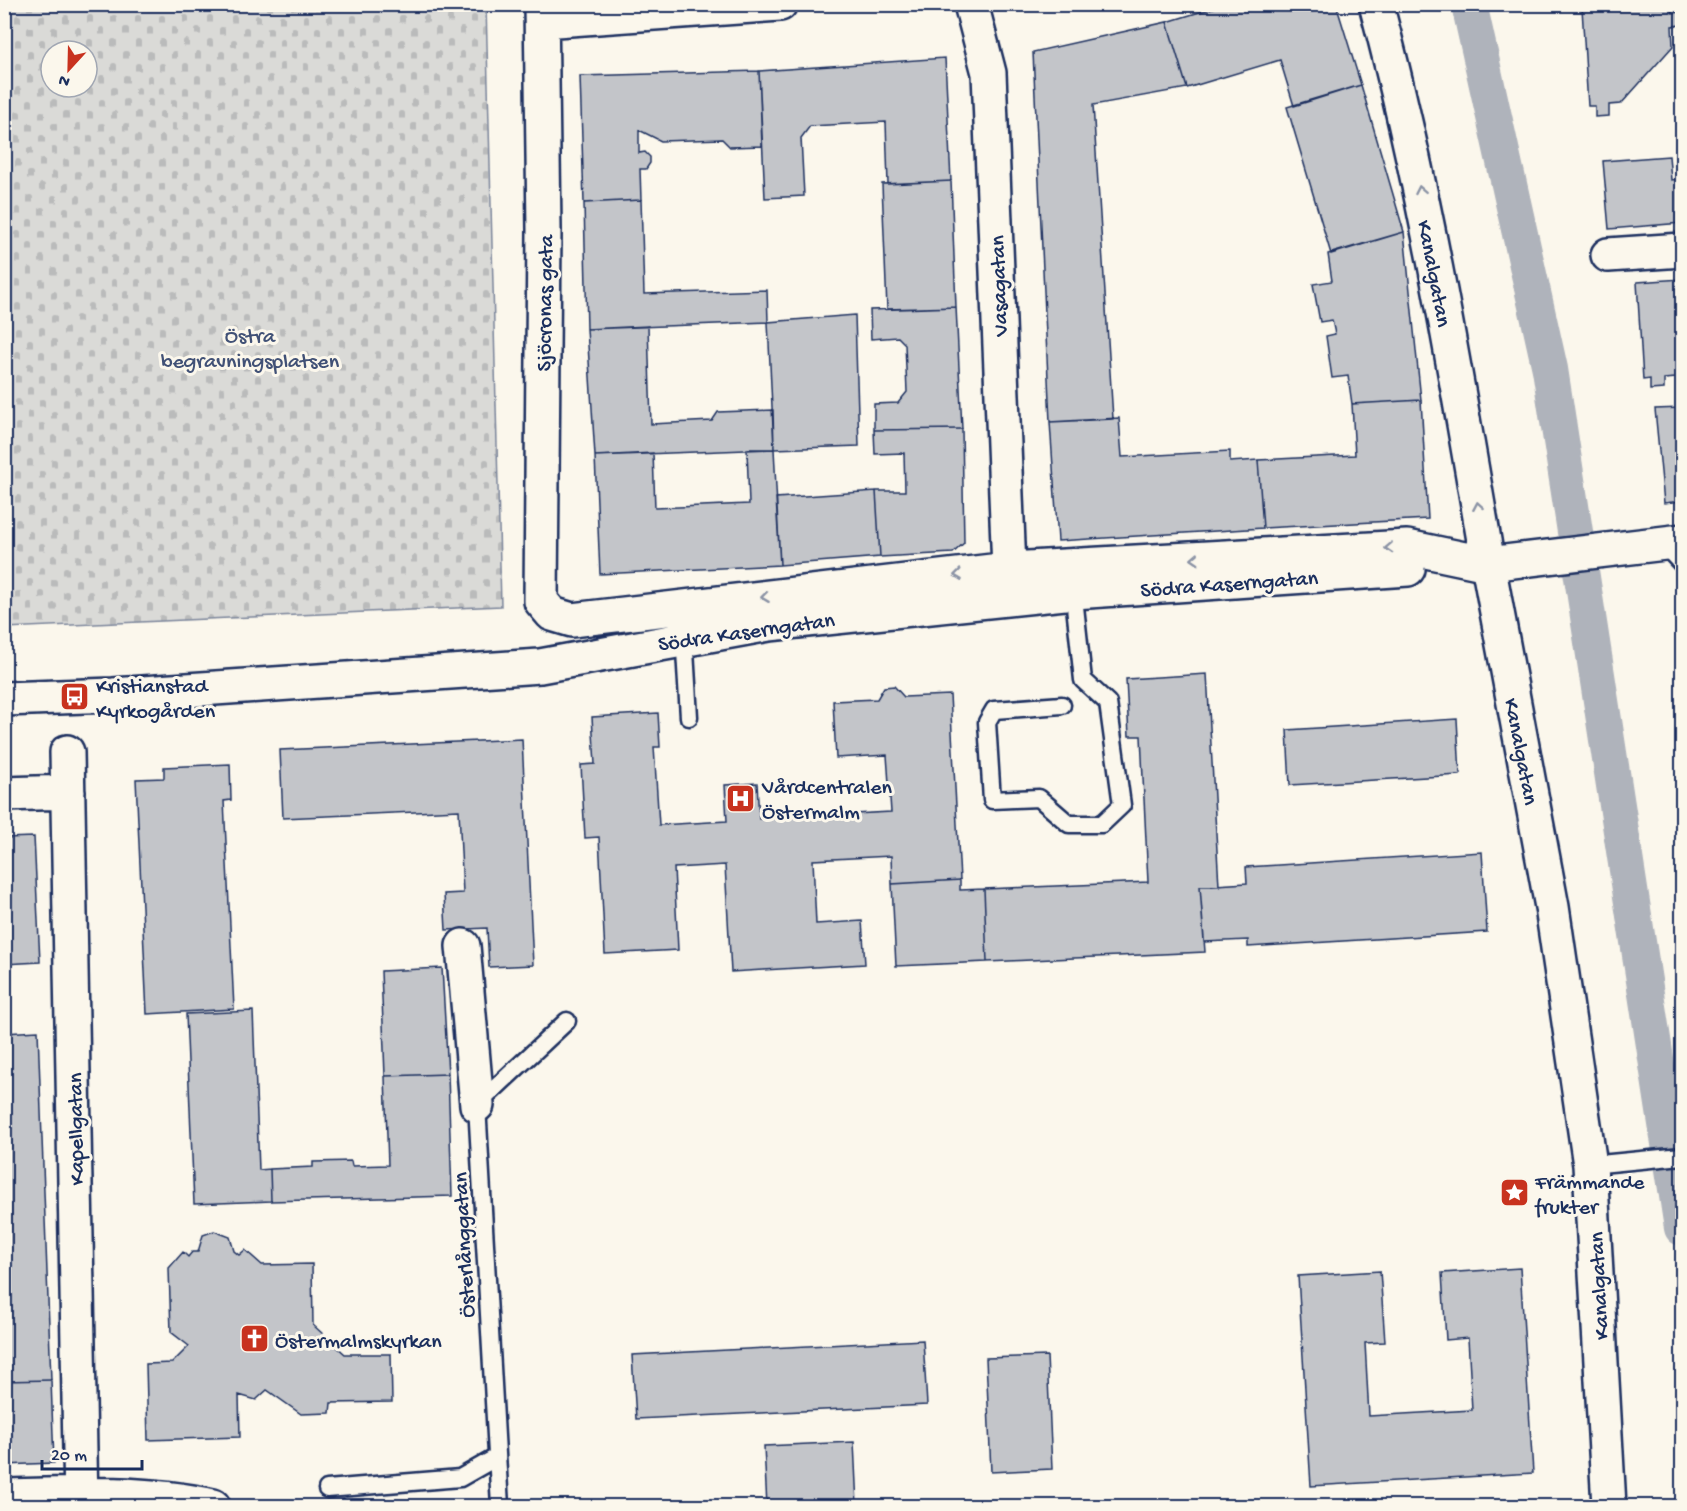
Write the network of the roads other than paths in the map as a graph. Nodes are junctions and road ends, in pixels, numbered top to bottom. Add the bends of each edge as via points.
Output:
1 (780, 4) edge
2 (970, 4) edge
3 (1376, 4) edge
4 (541, 13) edge
5 (1683, 250) edge
6 (1608, 255) dead end
7 (1675, 549) edge
8 (1488, 564) junction
9 (1009, 569) junction
10 (1072, 579) junction
11 (541, 601) joint
12 (683, 622) junction
13 (4, 699) edge
14 (1062, 705) dead end
15 (689, 717) dead end
16 (67, 752) dead end
17 (68, 792) junction
18 (4, 794) edge
19 (463, 946) dead end
20 (567, 1020) dead end
21 (477, 1106) junction
22 (1683, 1156) edge
23 (1590, 1165) junction
24 (497, 1457) junction
25 (327, 1489) dead end
26 (4, 1496) edge
27 (81, 1500) edge
28 (213, 1506) edge
29 (500, 1506) edge
30 (1609, 1506) edge

1 - 4 street
2 - 9 street, Vasagatan via 989,73
8 -> 3 street, Kanalgatan via 1405,117
4 - 11 street, Sjöcronas gata
5 - 6 street
7 - 8 street, Södra Kaserngatan via 1620,548
8 - 10 street, Södra Kaserngatan
8 - 23 street, Kanalgatan via 1552,907
9 - 10 street, Södra Kaserngatan
9 -> 12 street, Södra Kaserngatan
10 - 12 street, Södra Kaserngatan via 769,624
10 - 14 lane via 1083,680 1108,703 1122,805 1102,824 1069,824 1039,798 992,800 987,722 994,710
11 - 12 street, Södra Kaserngatan via 552,614 572,620
12 - 13 street, Södra Kaserngatan via 540,666
12 - 15 lane
16 - 17 street, Kapellgatan
17 - 18 street
17 - 27 street, Kapellgatan
19 - 21 street
20 - 21 lane
21 - 24 lane, Österlånggatan
22 - 23 lane
23 - 30 street, Kanalgatan
24 - 25 lane via 460,1478
24 - 29 lane, Österlånggatan
26 - 27 street
27 - 28 street via 177,1498

